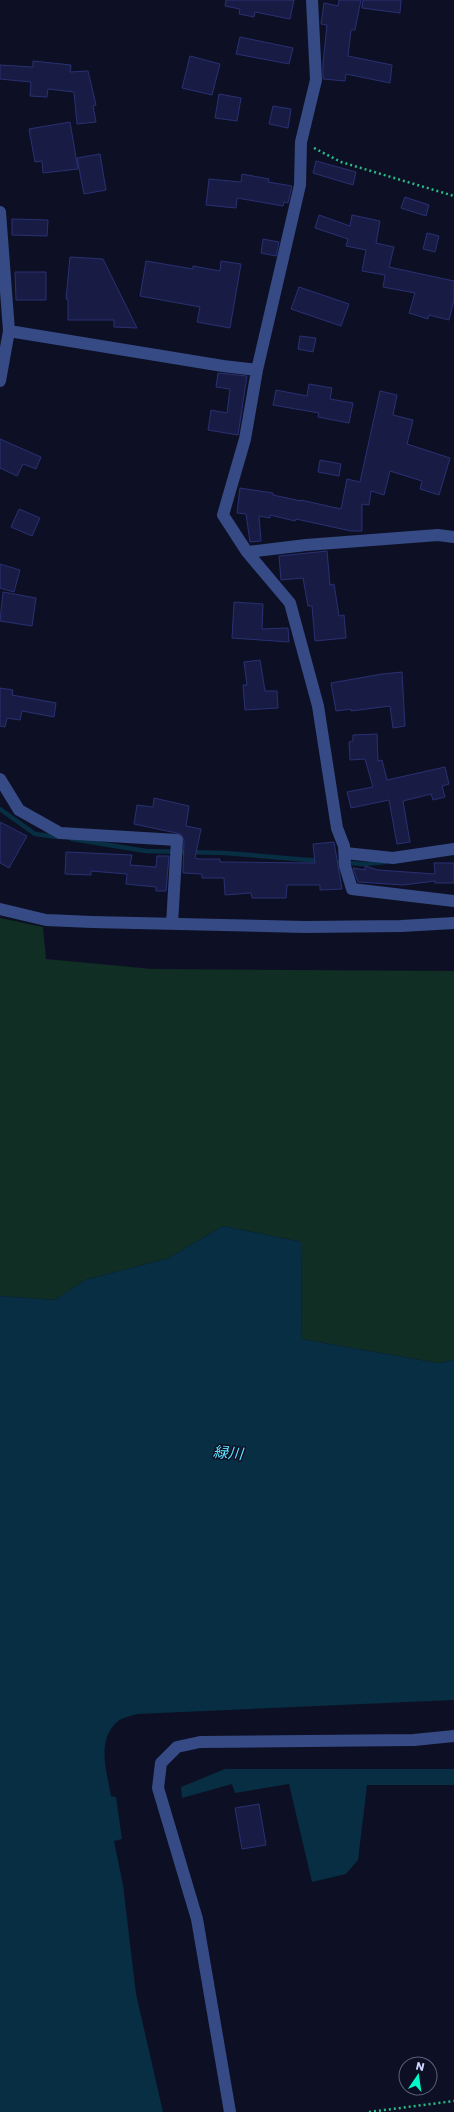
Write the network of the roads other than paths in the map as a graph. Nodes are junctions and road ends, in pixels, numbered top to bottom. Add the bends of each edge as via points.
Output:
1 (312, 0) edge
2 (0, 212) edge
3 (10, 331) junction
4 (257, 370) junction
5 (0, 381) edge
6 (454, 537) edge
7 (247, 552) junction
8 (0, 780) edge
9 (454, 849) edge
10 (345, 853) junction
11 (454, 901) edge
12 (0, 908) edge
13 (454, 923) edge
14 (172, 924) junction
15 (454, 1736) edge
16 (230, 2112) edge

1 - 4 street via 316,80 302,142 300,185
2 - 3 street
3 - 4 street
3 - 5 street
4 - 7 street via 245,439 223,515
6 - 7 street via 438,535
7 - 10 street via 290,603 318,706 337,828
8 - 14 street via 20,810 60,833 177,840
9 - 10 street via 393,858
10 - 11 street via 345,866 352,889
12 - 14 street via 46,920
13 - 14 street via 312,927
15 - 16 street via 414,1740 200,1742 177,1747 161,1763 158,1788 197,1919

